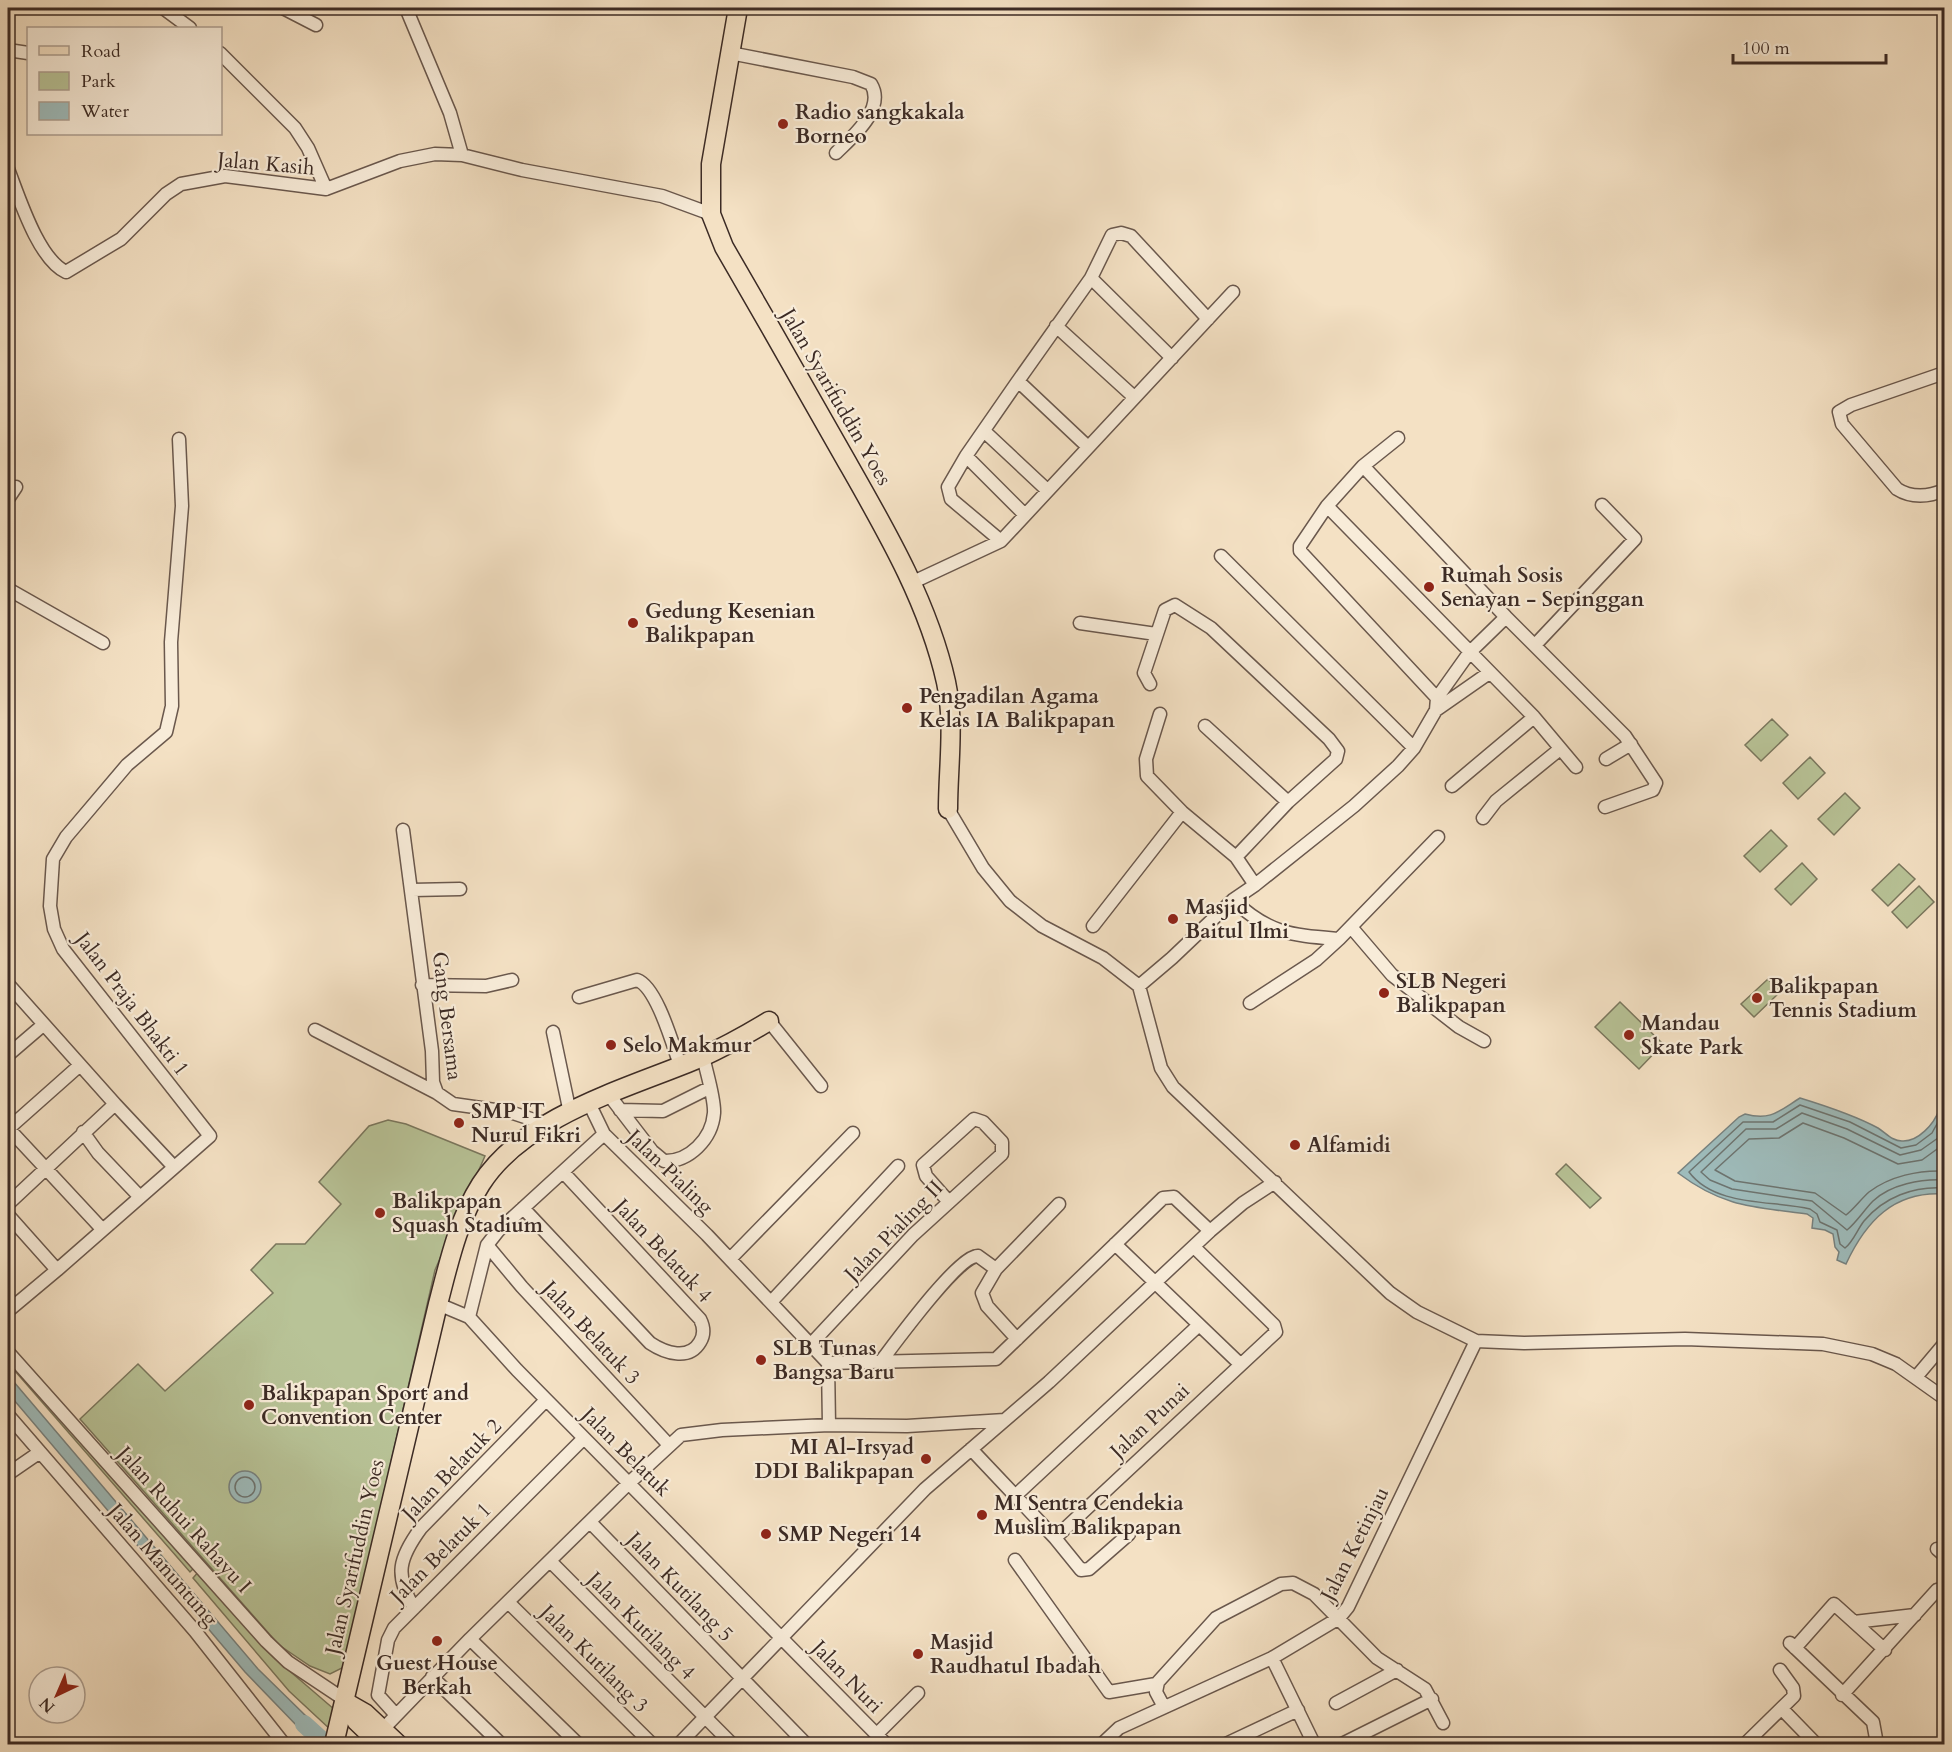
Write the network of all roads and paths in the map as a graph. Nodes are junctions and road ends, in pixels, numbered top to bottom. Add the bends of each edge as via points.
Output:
1 (163, 8) edge
2 (283, 8) edge
3 (406, 8) edge
4 (738, 8) edge
5 (316, 25) dead end
6 (189, 27) edge
7 (8, 50) edge
8 (27, 53) edge
9 (730, 53) junction
10 (222, 55) edge
11 (836, 153) dead end
12 (462, 155) junction
13 (8, 169) edge
14 (326, 189) junction
15 (711, 214) junction
16 (1091, 278) junction
17 (1233, 292) dead end
18 (1208, 319) junction
19 (1056, 326) junction
20 (1172, 358) junction
21 (1944, 373) edge
22 (1018, 381) junction
23 (1134, 397) junction
24 (984, 431) junction
25 (1398, 438) dead end
26 (179, 439) dead end
27 (1088, 447) junction
28 (966, 456) junction
29 (1363, 466) junction
30 (16, 487) dead end
31 (1047, 490) junction
32 (1944, 490) edge
33 (8, 499) edge
34 (1602, 505) dead end
35 (1327, 506) junction
36 (1024, 514) junction
37 (1001, 541) junction
38 (1221, 556) dead end
39 (911, 582) junction
40 (8, 589) edge
41 (1506, 617) junction
42 (1080, 623) dead end
43 (1156, 634) junction
44 (102, 643) dead end
45 (1536, 644) junction
46 (1468, 653) junction
47 (1488, 673) junction
48 (1150, 684) dead end
49 (1437, 704) junction
50 (1160, 714) dead end
51 (1534, 717) junction
52 (1205, 726) dead end
53 (1631, 744) junction
54 (1414, 748) junction
55 (1560, 749) junction
56 (1606, 759) dead end
57 (1576, 767) dead end
58 (1452, 786) dead end
59 (1288, 802) junction
60 (1605, 807) dead end
61 (948, 809) joint
62 (1182, 812) junction
63 (1483, 818) dead end
64 (403, 830) dead end
65 (1438, 837) dead end
66 (1236, 857) junction
67 (1255, 885) junction
68 (460, 889) dead end
69 (412, 890) junction
70 (1233, 900) junction
71 (1093, 926) dead end
72 (1351, 927) junction
73 (1339, 939) junction
74 (512, 980) dead end
75 (8, 984) edge
76 (422, 985) junction
77 (1139, 986) junction
78 (579, 997) dead end
79 (1250, 1003) dead end
80 (769, 1021) joint
81 (43, 1025) junction
82 (315, 1030) dead end
83 (553, 1032) dead end
84 (1484, 1041) dead end
85 (8, 1055) edge
86 (703, 1056) junction
87 (680, 1065) junction
88 (79, 1066) junction
89 (821, 1086) dead end
90 (709, 1088) junction
91 (437, 1093) junction
92 (609, 1095) junction
93 (589, 1103) junction
94 (115, 1104) junction
95 (620, 1110) junction
96 (570, 1113) junction
97 (546, 1124) junction
98 (8, 1129) edge
99 (83, 1132) junction
100 (854, 1133) dead end
101 (604, 1134) junction
102 (898, 1166) dead end
103 (174, 1167) junction
104 (44, 1169) junction
105 (562, 1172) junction
106 (1275, 1182) junction
107 (140, 1197) junction
108 (949, 1202) junction
109 (8, 1204) edge
110 (1059, 1204) dead end
111 (523, 1208) junction
112 (8, 1215) edge
113 (102, 1229) junction
114 (1210, 1231) junction
115 (1115, 1244) junction
116 (487, 1245) junction
117 (1194, 1247) junction
118 (730, 1259) junction
119 (996, 1269) junction
120 (57, 1270) junction
121 (1155, 1285) junction
122 (772, 1301) junction
123 (438, 1304) junction
124 (8, 1311) edge
125 (470, 1317) junction
126 (1199, 1325) junction
127 (1017, 1339) junction
128 (1476, 1341) junction
129 (812, 1343) junction
130 (1944, 1344) edge
131 (8, 1352) edge
132 (882, 1360) junction
133 (828, 1362) junction
134 (1240, 1364) junction
135 (1917, 1376) junction
136 (1944, 1398) edge
137 (546, 1400) junction
138 (8, 1414) edge
139 (1005, 1420) junction
140 (829, 1425) junction
141 (584, 1438) junction
142 (669, 1445) junction
143 (971, 1449) junction
144 (40, 1452) junction
145 (8, 1474) edge
146 (629, 1483) junction
147 (1016, 1495) junction
148 (590, 1522) junction
149 (1129, 1534) dead end
150 (1055, 1538) junction
151 (1015, 1560) dead end
152 (550, 1561) junction
153 (1944, 1589) edge
154 (508, 1602) junction
155 (414, 1608) junction
156 (1915, 1615) junction
157 (1339, 1618) junction
158 (1854, 1622) junction
159 (781, 1637) junction
160 (470, 1639) junction
161 (1885, 1650) junction
162 (1272, 1658) junction
163 (1397, 1670) junction
164 (1780, 1670) dead end
165 (432, 1677) junction
166 (742, 1680) junction
167 (1156, 1684) junction
168 (918, 1693) dead end
169 (1842, 1695) junction
170 (1432, 1699) junction
171 (345, 1700) junction
172 (1336, 1703) dead end
173 (1164, 1707) junction
174 (1782, 1709) junction
175 (1298, 1710) junction
176 (396, 1715) junction
177 (706, 1718) junction
178 (1443, 1723) dead end
179 (384, 1728) junction
180 (876, 1734) junction
181 (336, 1736) edge
182 (284, 1744) edge
183 (378, 1744) edge
184 (400, 1744) edge
185 (501, 1744) edge
186 (578, 1744) edge
187 (652, 1744) edge
188 (679, 1744) edge
189 (732, 1744) edge
190 (806, 1744) edge
191 (886, 1744) edge
192 (1102, 1744) edge
193 (1226, 1744) edge
194 (1314, 1744) edge
195 (1341, 1744) edge
196 (1745, 1744) edge
197 (1816, 1744) edge
198 (1877, 1744) edge

1 - 6 street
2 - 5 street
3 - 12 street via 450,113
4 - 9 highway, Jalan Syarifuddin Yoes
7 - 8 street
9 - 11 street via 871,84 876,95 874,106
9 - 15 highway, Jalan Syarifuddin Yoes via 711,164
10 - 14 street via 294,128 308,148
12 - 14 street, Jalan Kasih via 435,154 400,160
12 - 15 street, Jalan Kasih via 662,196
13 - 14 street, Jalan Kasih via 34,232 51,262 66,272 121,239 181,184 225,176
15 - 39 highway, Jalan Syarifuddin Yoes via 724,247 873,507
16 - 18 street via 1112,235 1125,233
16 - 19 street
16 - 20 street
17 - 18 street
18 - 20 street
19 - 22 street
19 - 23 street
20 - 23 street
21 - 32 street via 1839,412 1842,424 1897,489 1916,496
22 - 24 street
22 - 27 street
23 - 27 street
24 - 28 street
24 - 31 street
25 - 29 street
26 - 103 street, Jalan Praja Bhakti 1 via 181,518 171,642 172,706 166,732 127,765 66,837 53,859 50,885 54,929 63,949 210,1136
27 - 31 street
28 - 36 street
28 - 37 street via 948,493
29 - 35 street
29 - 41 street
30 - 33 street
31 - 36 street
34 - 45 street via 1635,539
35 - 46 street
35 - 49 street via 1300,546 1300,553
36 - 37 street
37 - 39 street
38 - 54 street
39 - 61 highway, Jalan Syarifuddin Yoes via 946,683 951,748
40 - 44 street
41 - 45 street
41 - 46 street
42 - 43 street
43 - 48 street via 1144,673
43 - 59 street via 1169,606 1175,605 1196,617 1329,739 1338,751 1336,759
45 - 53 street
46 - 47 street
46 - 49 street
47 - 49 street
47 - 51 street
49 - 54 street
50 - 62 street via 1146,759 1147,776
51 - 55 street
51 - 58 street
52 - 59 street
53 - 56 street
53 - 60 street via 1656,787
54 - 67 street via 1354,806
55 - 57 street
55 - 63 street via 1496,801
59 - 66 street
61 - 77 street via 983,868 1010,902 1042,926 1103,958
62 - 66 street
62 - 71 street
64 - 69 street, Gang Bersama
65 - 72 street
66 - 67 street
67 - 70 street
68 - 69 street
69 - 76 street, Gang Bersama
70 - 73 street via 1254,920 1275,930
70 - 77 street
72 - 73 street
72 - 84 street via 1392,975 1459,1027
73 - 79 street via 1316,960
74 - 76 street via 486,986
75 - 81 street
76 - 91 street, Gang Bersama
77 - 106 street via 1166,1078
78 - 87 street via 637,980 642,982 656,1002
80 - 86 highway, Jalan Syarifuddin Yoes
80 - 89 street
81 - 85 street
81 - 88 street
82 - 91 street
83 - 96 street
86 - 87 highway, Jalan Syarifuddin Yoes
86 - 90 street
87 - 92 highway, Jalan Syarifuddin Yoes
88 - 94 street
88 - 98 street
90 - 95 street via 663,1111
90 - 95 street via 714,1112 710,1125 701,1144 676,1162 664,1161 651,1151
91 - 97 street, Gang Bersama via 453,1104 510,1112
92 - 93 highway, Jalan Syarifuddin Yoes
92 - 95 street
93 - 96 highway, Jalan Syarifuddin Yoes
93 - 101 street
94 - 99 street
94 - 103 street
96 - 97 highway, Jalan Syarifuddin Yoes
97 - 123 highway, Jalan Syarifuddin Yoes via 515,1147 481,1184 454,1240
98 - 104 street
99 - 104 street
99 - 107 street
100 - 118 street
101 - 105 street, Jalan Pialing
101 - 118 street, Jalan Pialing
102 - 122 street
103 - 107 street, Jalan Praja Bhakti 1
104 - 109 street
104 - 113 street
105 - 111 street, Jalan Pialing
105 - 111 street, Jalan Belatuk 4 via 700,1319 704,1335 699,1344 689,1353 677,1354 650,1343
106 - 114 street
106 - 128 street via 1390,1293 1417,1312
107 - 113 street, Jalan Praja Bhakti 1
108 - 108 street, Jalan Pialing II via 926,1176 922,1165 974,1119 983,1122 1004,1148 1002,1154
108 - 129 street, Jalan Pialing II
110 - 119 street
111 - 116 street, Jalan Pialing
112 - 120 street
113 - 120 street, Jalan Praja Bhakti 1
114 - 115 street via 1174,1197 1168,1197 1162,1198
114 - 117 street
115 - 121 street
115 - 127 street
116 - 125 street
116 - 142 street, Jalan Belatuk 3
117 - 121 street
117 - 134 street, Jalan Punai via 1276,1329
118 - 122 street, Jalan Pialing
119 - 127 street via 982,1293 983,1299
119 - 132 street via 978,1256 968,1258
120 - 124 street, Jalan Praja Bhakti 1
121 - 126 street
121 - 139 street
122 - 129 street, Jalan Pialing
123 - 125 street, Jalan Belatuk
123 - 171 highway, Jalan Syarifuddin Yoes
125 - 137 street, Jalan Belatuk
126 - 134 street
126 - 147 street
127 - 132 street via 996,1359
128 - 135 street via 1686,1339 1823,1344 1872,1353
128 - 157 street, Jalan Ketinjau via 1348,1607
129 - 133 street, Jalan Pialing
130 - 135 street
131 - 171 street, Jalan Ruhui Rahayu I via 266,1641
132 - 133 street
133 - 140 street
134 - 150 street, Jalan Punai
135 - 136 street
137 - 141 street, Jalan Belatuk
137 - 155 street, Jalan Belatuk 2 via 411,1542 400,1582
138 - 144 street, Jalan Manuntung
139 - 140 street via 907,1426
139 - 143 street
140 - 142 street via 692,1432
141 - 146 street, Jalan Belatuk
141 - 155 street, Jalan Belatuk 1
142 - 146 street
143 - 147 street
143 - 159 street via 925,1489
144 - 145 street
144 - 182 street, Jalan Manuntung via 195,1631
146 - 148 street
146 - 159 street, Jalan Belatuk
147 - 150 street
148 - 152 street
148 - 166 street, Jalan Kutilang 5
149 - 150 street via 1085,1570
151 - 167 street via 1108,1692
152 - 154 street
152 - 177 street, Jalan Kutilang 4
153 - 156 street via 1937,1590
154 - 160 street
154 - 187 street, Jalan Kutilang 3
155 - 176 street, Jalan Belatuk 1 via 388,1640 378,1695
156 - 158 street
156 - 161 street
157 - 162 street, Jalan Ketinjau
157 - 163 street via 1377,1658
157 - 167 street via 1314,1594 1293,1583 1281,1584 1216,1618
158 - 161 street
158 - 169 street via 1834,1604 1793,1645
159 - 166 street
159 - 180 street, Jalan Nuri
160 - 165 street
160 - 186 street
161 - 169 street
162 - 173 street, Jalan Ketinjau
162 - 175 street
163 - 170 street via 1425,1689
163 - 172 street
164 - 174 street via 1795,1695
165 - 176 street
165 - 185 street
166 - 177 street
166 - 190 street, Jalan Kutilang 5
167 - 173 street
168 - 180 street
169 - 198 street via 1873,1722
170 - 178 street
170 - 195 street
171 - 179 main road
171 - 181 highway, Jalan Syarifuddin Yoes
171 - 183 main road via 355,1722
173 - 192 street, Jalan Ketinjau via 1119,1728
174 - 196 street
174 - 197 street
175 - 193 street
175 - 194 street
176 - 179 street
177 - 188 street
177 - 189 street, Jalan Kutilang 4
179 - 184 main road
180 - 191 street, Jalan Nuri

